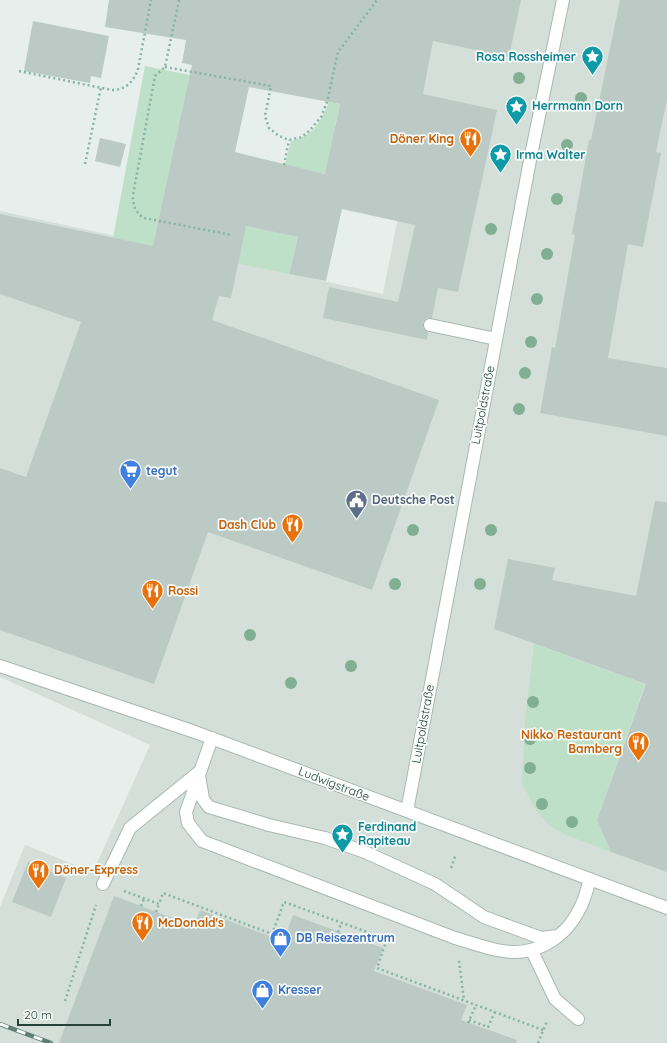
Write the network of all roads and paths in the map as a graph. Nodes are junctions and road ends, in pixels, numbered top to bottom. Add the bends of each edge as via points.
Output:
1 (151, 0) edge
2 (179, 0) edge
3 (377, 0) edge
4 (563, 0) edge
5 (165, 67) junction
6 (19, 71) dead end
7 (100, 87) junction
8 (289, 140) junction
9 (85, 164) dead end
10 (284, 165) dead end
11 (232, 235) dead end
12 (430, 325) dead end
13 (496, 338) junction
14 (0, 666) edge
15 (212, 738) junction
16 (199, 772) junction
17 (407, 811) junction
18 (590, 879) junction
19 (103, 884) junction
20 (144, 899) junction
21 (159, 904) junction
22 (142, 906) dead end
23 (667, 908) edge
24 (156, 912) dead end
25 (341, 923) junction
26 (338, 932) dead end
27 (562, 934) junction
28 (532, 951) junction
29 (66, 1001) dead end
30 (476, 1004) junction
31 (495, 1012) junction
32 (578, 1019) dead end
33 (543, 1030) dead end

1 - 7 path via 135,78 119,90
2 - 5 path
3 - 8 path via 338,52 327,102 321,117 302,137
4 - 13 street, Luitpoldstraße
5 - 8 path via 271,86 265,116 269,128
5 - 11 path via 155,76 133,206 144,218
6 - 7 path
7 - 9 path
8 - 10 path
12 - 13 street
13 - 17 street, Luitpoldstraße
14 - 15 street, Ludwigstraße
15 - 16 street
15 - 17 street, Ludwigstraße
16 - 19 street via 130,828
16 - 27 street via 203,800 209,807 325,838 365,852 436,884 484,917 532,935 550,938
16 - 28 street via 186,812 188,823 202,841 455,938 497,950
17 - 18 street, Ludwigstraße
18 - 23 street, Ludwigstraße
18 - 27 street via 581,908
19 - 20 path
19 - 29 path
20 - 21 path
20 - 22 path
21 - 24 path
21 - 25 path via 163,893 272,934 284,902
25 - 26 path
25 - 30 path via 388,940 377,968
27 - 28 street via 545,946
28 - 32 street via 555,999
30 - 31 path
30 - 31 path via 469,1022 488,1027
31 - 33 path

